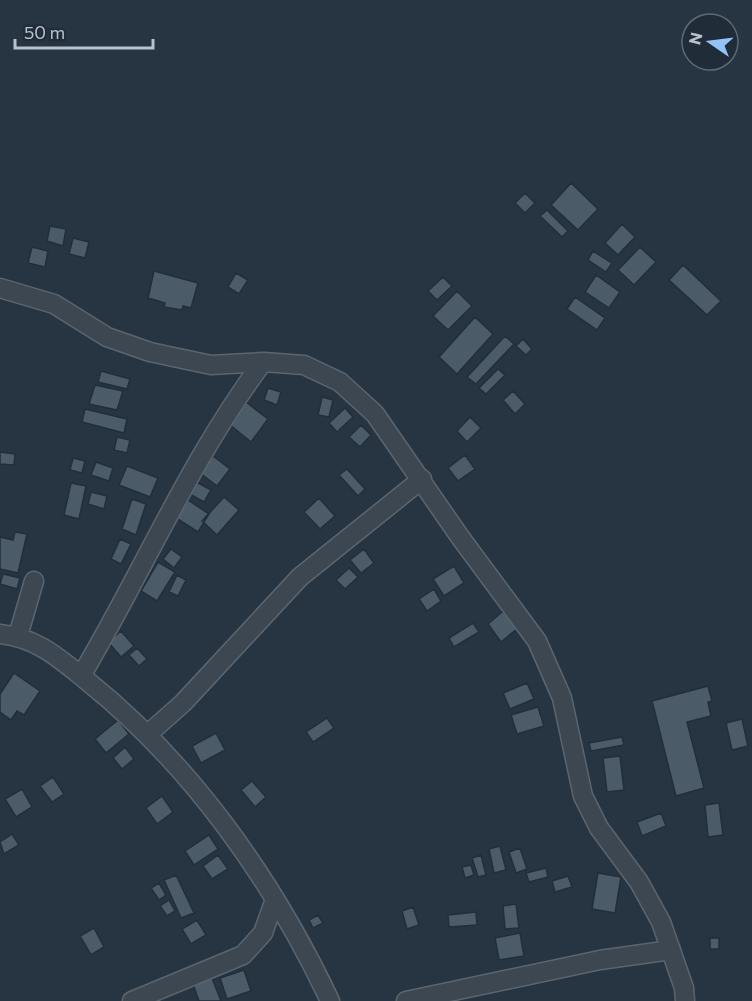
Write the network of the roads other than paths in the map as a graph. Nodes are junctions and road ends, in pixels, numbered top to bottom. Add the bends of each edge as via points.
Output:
1 (0, 288) edge
2 (263, 362) junction
3 (422, 479) junction
4 (34, 581) dead end
5 (9, 635) edge
6 (81, 676) junction
7 (148, 734) junction
8 (274, 902) junction
9 (671, 950) junction
10 (132, 1001) edge
11 (330, 1001) edge
12 (406, 1001) edge
13 (685, 1001) edge

1 - 2 street via 54,304 107,337 150,352 211,365
2 - 3 street via 304,365 340,382 375,414
2 - 6 street via 239,393 174,502
3 - 7 street via 300,577 183,703
3 - 9 street via 537,641 562,698 583,796 610,846 639,882
4 - 5 street
5 - 6 street via 46,647
6 - 7 street
7 - 8 street via 212,809
8 - 10 street via 263,933 243,955
8 - 11 street
9 - 12 street via 600,960
9 - 13 street

